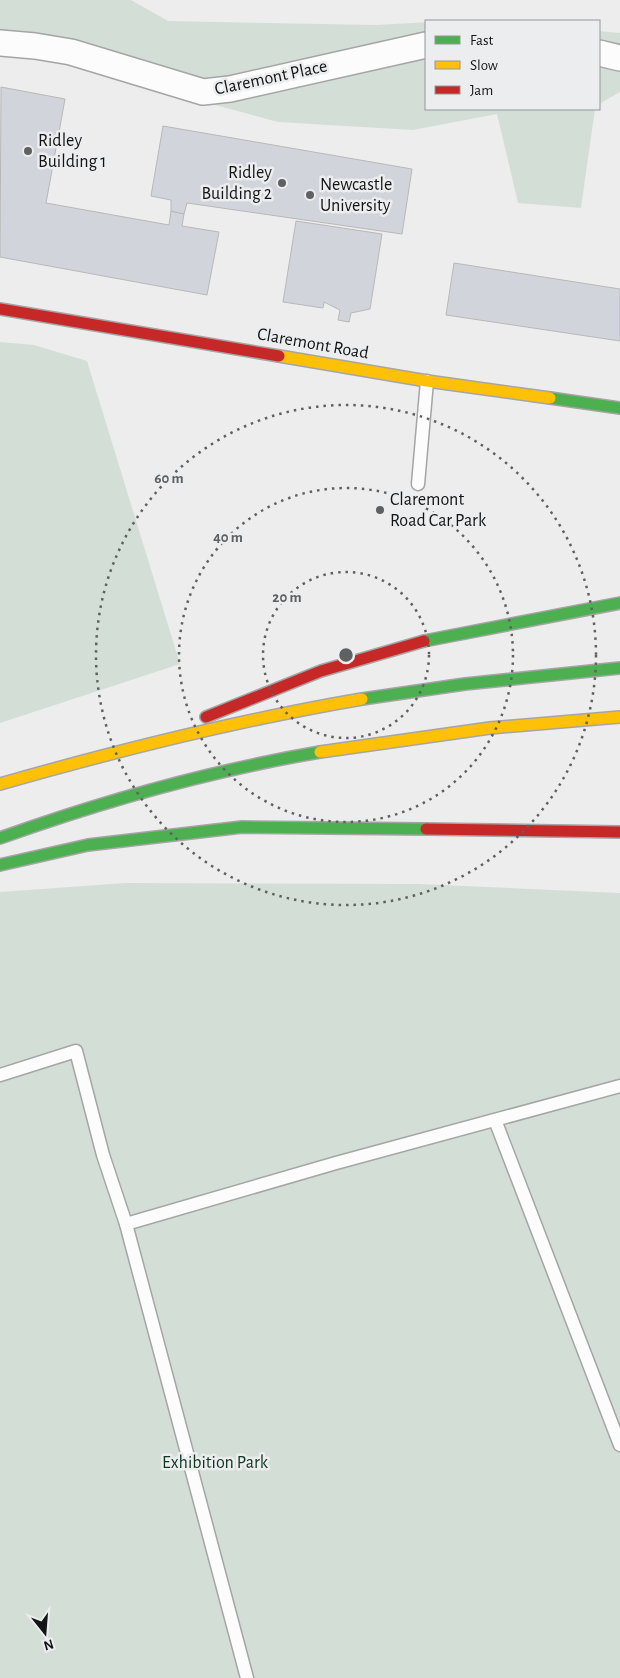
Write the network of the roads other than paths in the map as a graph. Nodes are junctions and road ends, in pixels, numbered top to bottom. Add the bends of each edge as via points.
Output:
1 (0, 44) edge
2 (425, 44) edge
3 (600, 53) edge
4 (620, 58) edge
5 (0, 309) edge
6 (427, 381) junction
7 (620, 408) edge
8 (418, 484) dead end
9 (620, 603) edge
10 (620, 668) edge
11 (620, 717) edge
12 (135, 745) junction
13 (0, 784) edge
14 (620, 832) edge
15 (0, 838) edge
16 (0, 865) edge
17 (0, 1075) edge
18 (620, 1086) edge
19 (495, 1120) junction
20 (126, 1224) junction
21 (620, 1445) edge
22 (247, 1678) edge

1 - 2 street, Claremont Place via 71,52 203,92 230,89
3 - 4 street
5 - 6 main road, Claremont Road
6 - 7 main road, Claremont Road
6 - 8 lane
9 - 12 main road via 438,637 321,671
10 - 12 main road via 442,687 288,712
11 - 15 main road via 391,740 244,767 104,802
12 - 13 main road
14 - 16 main road via 242,827 88,845
17 - 20 lane via 76,1051 103,1155
18 - 19 lane
19 - 20 lane
19 - 21 lane
20 - 22 lane

